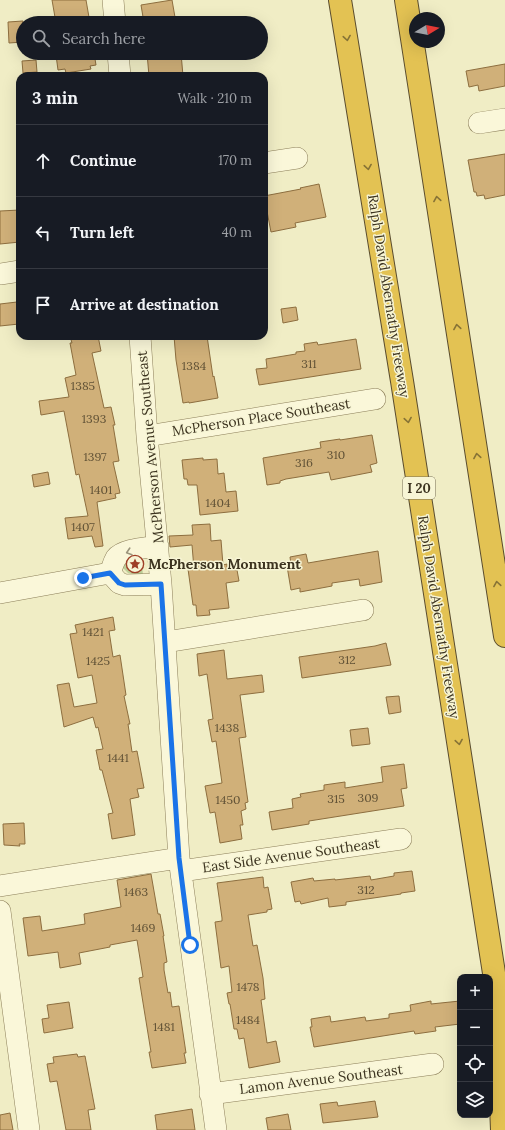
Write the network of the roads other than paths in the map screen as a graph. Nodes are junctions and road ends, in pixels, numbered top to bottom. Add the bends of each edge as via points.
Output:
1 (113, 0) edge
2 (340, 0) edge
3 (406, 0) edge
4 (114, 16) edge
5 (119, 60) edge
6 (120, 72) edge
7 (505, 119) edge
8 (479, 124) dead end
9 (297, 158) dead end
10 (268, 162) edge
11 (16, 271) edge
12 (0, 274) edge
13 (140, 340) edge
14 (375, 399) dead end
15 (147, 436) junction
16 (158, 546) junction
17 (110, 573) junction
18 (161, 584) junction
19 (0, 593) edge
20 (363, 610) dead end
21 (505, 636) edge
22 (166, 642) junction
23 (401, 839) dead end
24 (180, 864) junction
25 (0, 886) edge
26 (0, 911) edge
27 (495, 976) junction
28 (505, 1044) edge
29 (433, 1064) dead end
30 (210, 1094) junction
31 (29, 1130) edge
32 (216, 1130) edge
33 (502, 1130) edge

1 - 4 street
2 -> 27 highway, Ralph David Abernathy Freeway / I 20 via 404,389
21 -> 3 highway
5 - 6 street
7 - 8 street
9 - 10 street
11 - 12 street
13 - 15 street, McPherson Avenue Southeast
14 - 15 street, McPherson Place Southeast
15 - 16 street, McPherson Avenue Southeast
16 -> 17 street via 130,550 122,554 117,557
16 - 18 street, McPherson Avenue Southeast
17 - 18 street via 119,583 125,585
17 - 19 street
18 - 22 street, McPherson Avenue Southeast
20 - 22 street
22 - 24 street, McPherson Avenue Southeast
23 - 24 street, East Side Avenue Southeast
24 - 25 street, East Side Avenue Southeast
24 - 30 street, McPherson Avenue Southeast
26 - 31 street
27 - 28 highway, Ralph David Abernathy Freeway / I 20
27 - 33 highway
29 - 30 street, Lamon Avenue Southeast
30 - 32 street, McPherson Avenue Southeast

